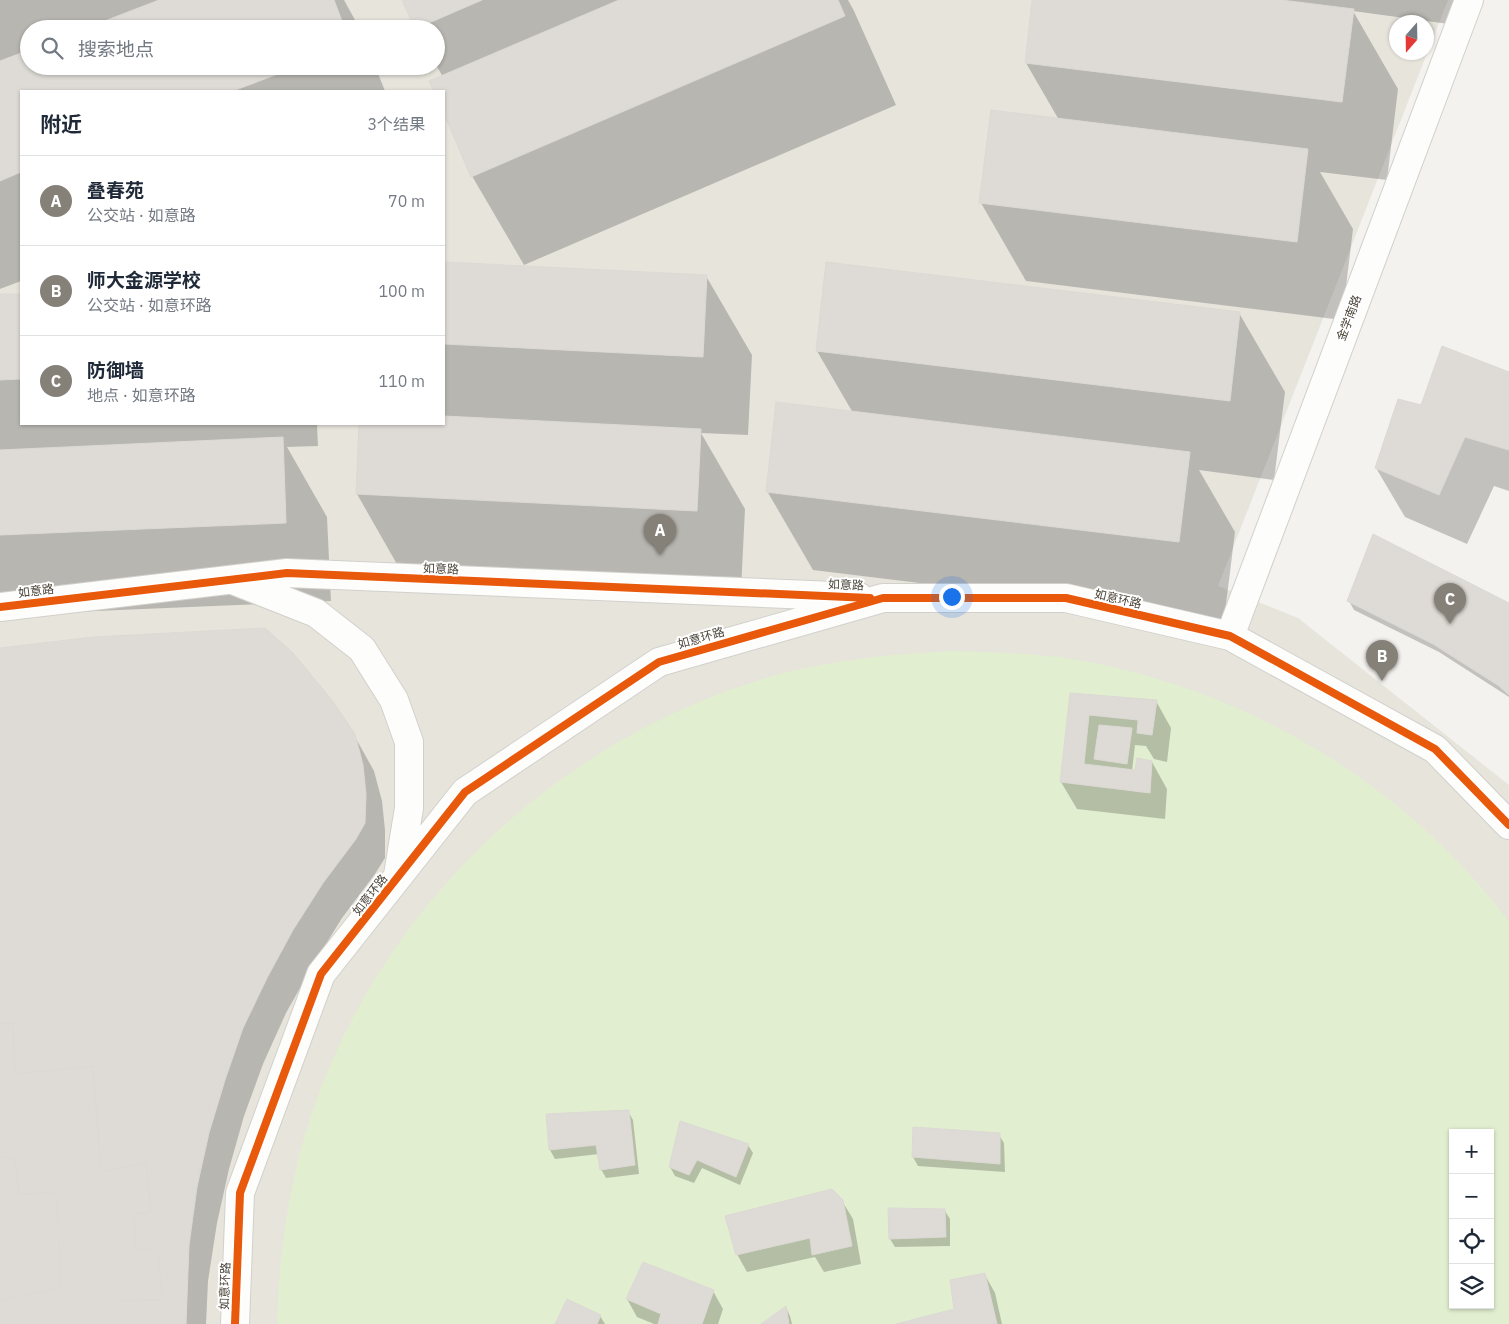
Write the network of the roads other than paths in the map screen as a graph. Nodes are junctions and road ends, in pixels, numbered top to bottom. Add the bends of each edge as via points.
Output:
1 (1469, 0) edge
2 (232, 580) junction
3 (883, 598) junction
4 (0, 607) edge
5 (1230, 636) junction
6 (1509, 825) edge
7 (397, 879) junction
8 (235, 1324) edge

1 - 5 street, 金学南路
2 - 3 street, 如意路 via 287,573
2 - 4 street, 如意路
2 - 7 street, 如意路 via 316,613 362,649 394,700 409,742 409,808
3 - 5 street, 如意环路 via 1066,598
3 - 7 street, 如意环路 via 659,662 465,792
5 - 6 street, 如意环路 via 1435,749
7 - 8 street, 如意环路 via 321,974 240,1193

